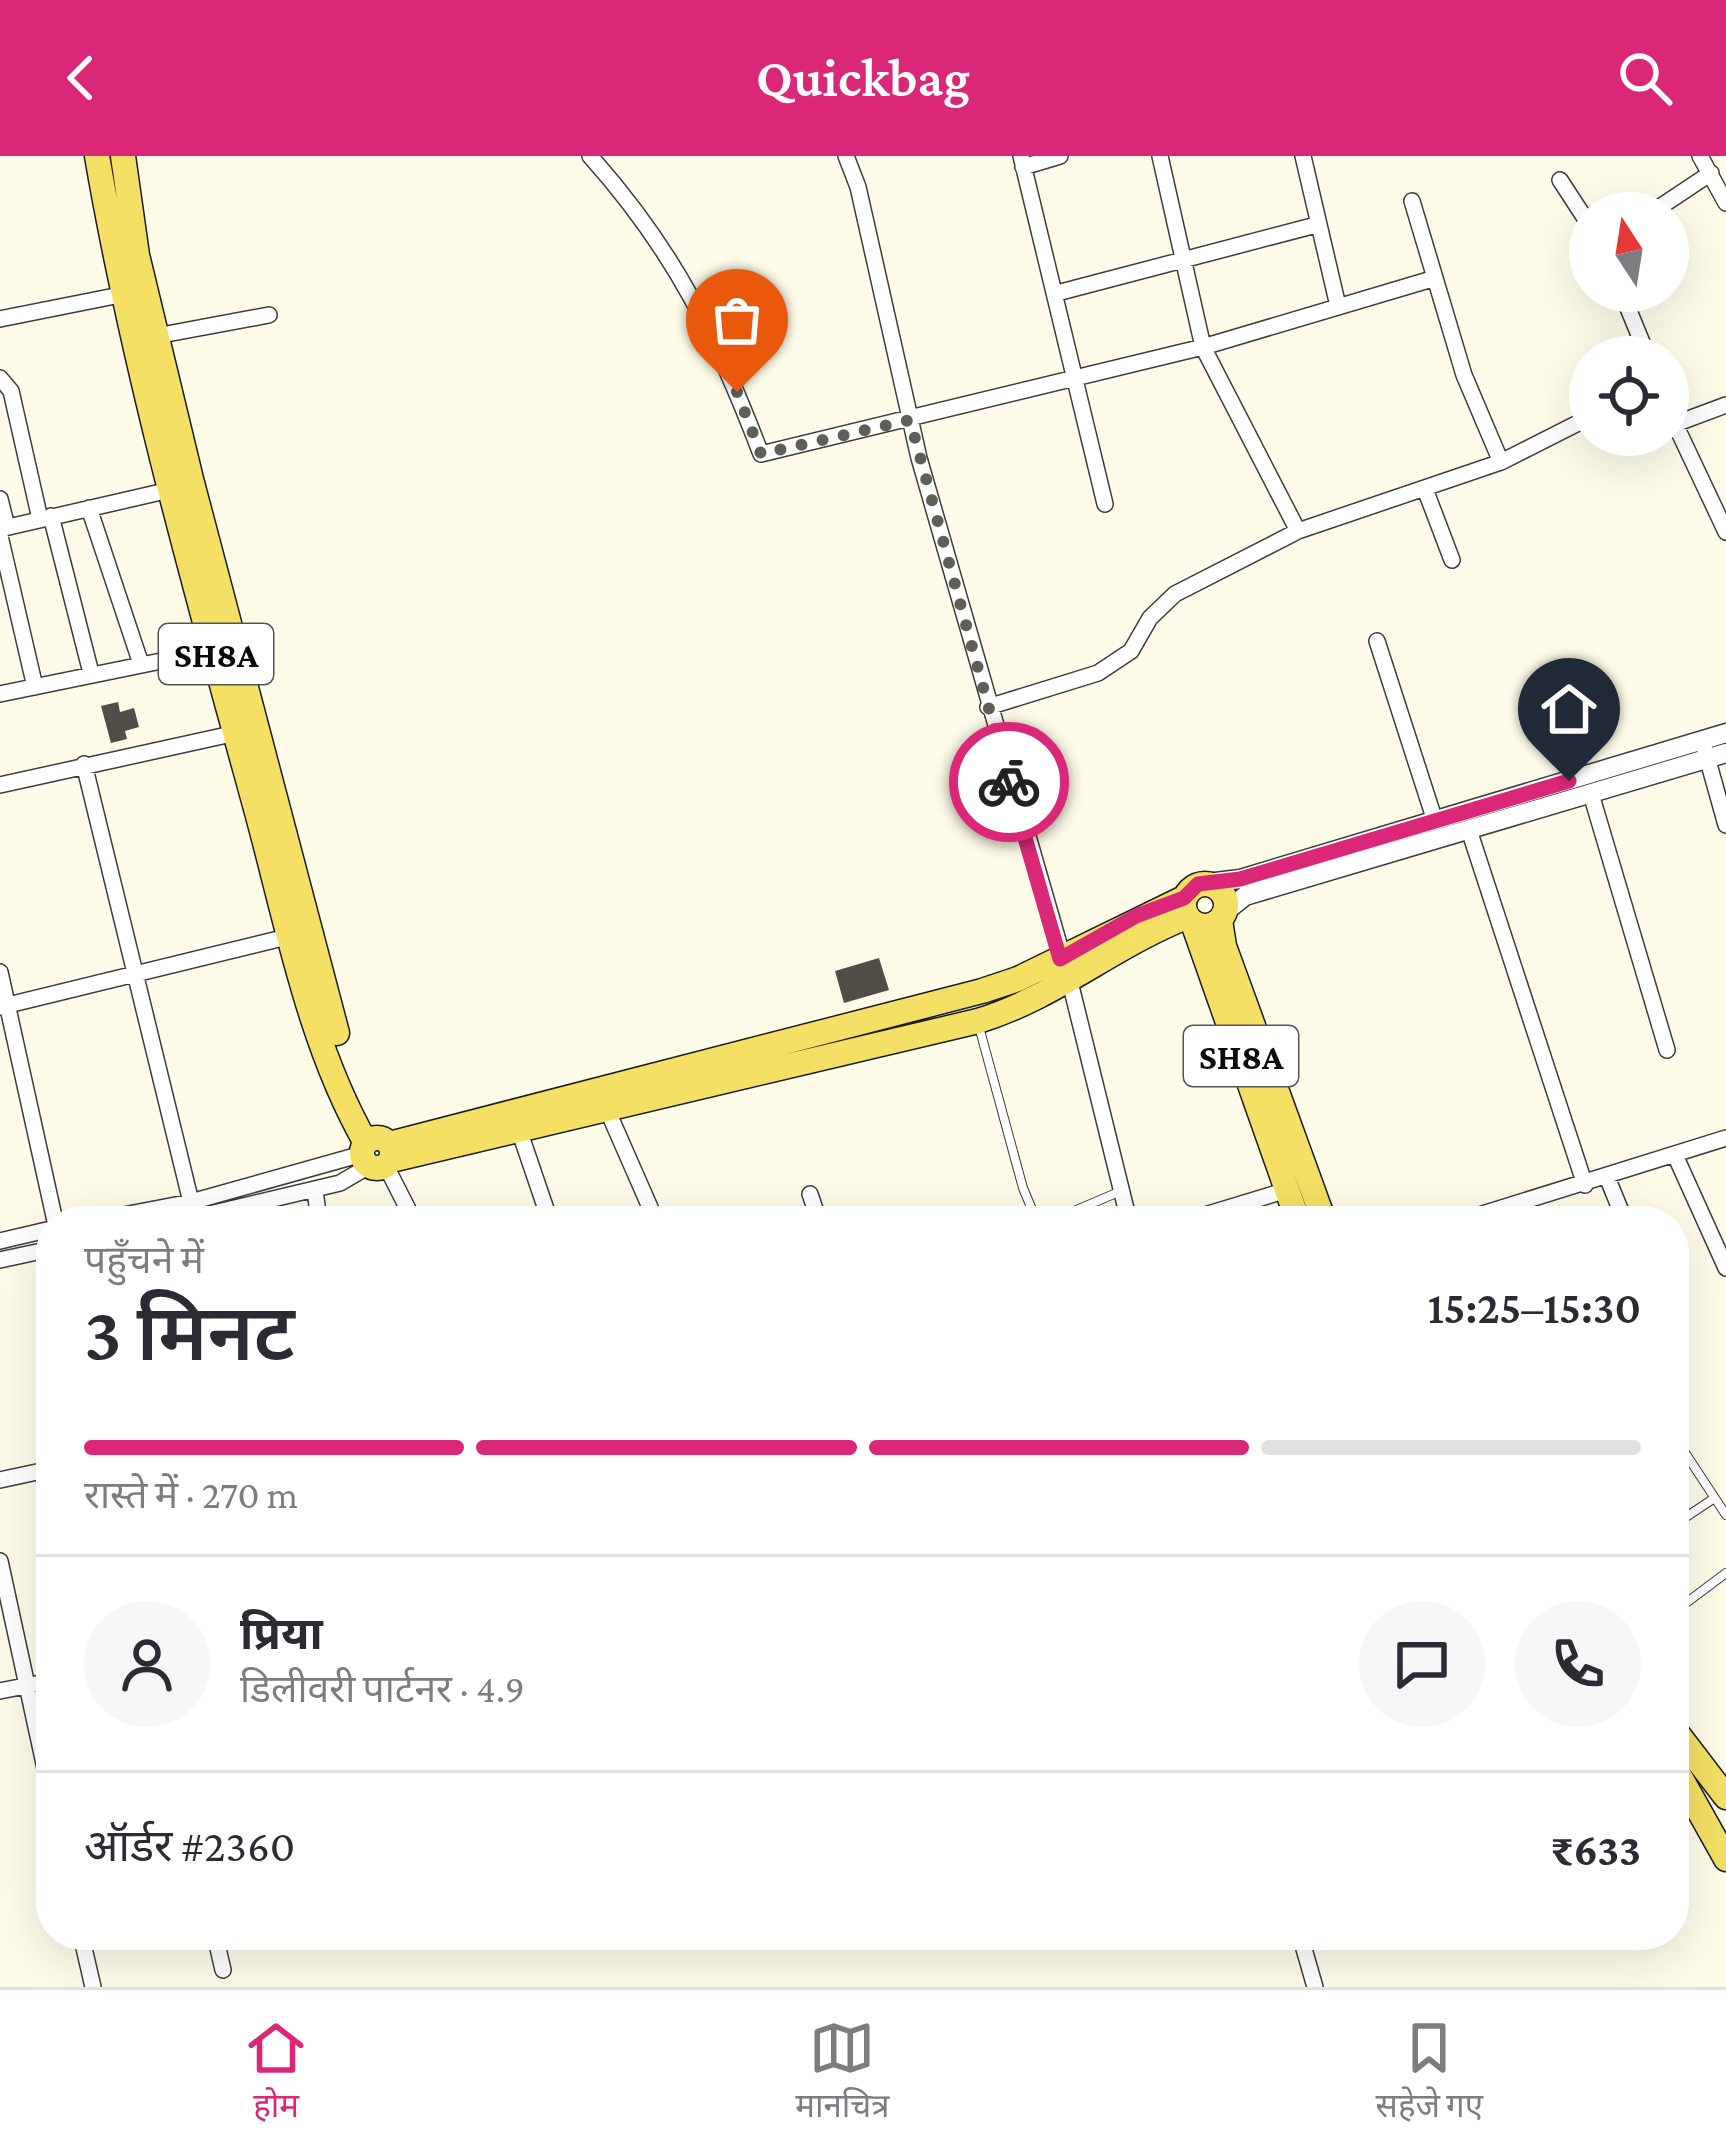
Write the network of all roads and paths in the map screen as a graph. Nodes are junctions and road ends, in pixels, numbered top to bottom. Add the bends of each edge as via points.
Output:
1 (98, 156) edge
2 (123, 156) edge
3 (590, 156) edge
4 (846, 156) edge
5 (1060, 156) edge
6 (1160, 156) edge
7 (1303, 156) edge
8 (1700, 156) edge
9 (1022, 161) edge
10 (1711, 172) junction
11 (1560, 180) dead end
12 (1682, 192) edge
13 (1569, 194) edge
14 (1412, 201) dead end
15 (1726, 203) edge
16 (1316, 225) junction
17 (1187, 256) junction
18 (1432, 279) junction
19 (1057, 293) junction
20 (125, 294) junction
21 (1339, 306) junction
22 (269, 315) dead end
23 (0, 319) edge
24 (156, 336) junction
25 (1203, 346) junction
26 (0, 378) edge
27 (1071, 379) junction
28 (1726, 405) edge
29 (1689, 413) edge
30 (910, 420) junction
31 (1569, 428) edge
32 (1689, 453) edge
33 (1501, 462) junction
34 (174, 489) junction
35 (1425, 489) junction
36 (0, 500) edge
37 (1105, 504) dead end
38 (89, 508) junction
39 (46, 518) junction
40 (2, 531) edge
41 (1298, 531) junction
42 (1726, 532) edge
43 (1452, 560) dead end
44 (1377, 640) dead end
45 (215, 650) junction
46 (141, 664) junction
47 (91, 673) junction
48 (34, 687) junction
49 (0, 694) edge
50 (988, 707) junction
51 (236, 734) junction
52 (1726, 734) edge
53 (1712, 751) edge
54 (84, 764) junction
55 (0, 785) edge
56 (1591, 794) junction
57 (1436, 820) junction
58 (1726, 826) edge
59 (1469, 830) junction
60 (1207, 883) junction
61 (1188, 912) junction
62 (1223, 916) junction
63 (291, 937) junction
64 (0, 971) edge
65 (1065, 971) junction
66 (134, 974) junction
67 (4, 1006) edge
68 (978, 1021) junction
69 (1666, 1050) dead end
70 (606, 1107) junction
71 (518, 1127) junction
72 (1726, 1138) edge
73 (378, 1153) junction
74 (1675, 1155) junction
75 (1607, 1178) junction
76 (1585, 1185) junction
77 (315, 1190) junction
78 (1286, 1190) junction
79 (1121, 1191) junction
80 (810, 1194) dead end
81 (52, 1206) edge
82 (188, 1206) edge
83 (217, 1206) edge
84 (235, 1206) edge
85 (317, 1206) edge
86 (406, 1206) edge
87 (545, 1206) edge
88 (649, 1206) edge
89 (814, 1206) edge
90 (1031, 1206) edge
91 (1086, 1206) edge
92 (1125, 1206) edge
93 (1234, 1206) edge
94 (1292, 1206) edge
95 (1319, 1206) edge
96 (1530, 1206) edge
97 (1619, 1206) edge
98 (36, 1233) edge
99 (0, 1241) edge
100 (36, 1252) edge
101 (0, 1260) edge
102 (1726, 1268) edge
103 (1689, 1460) edge
104 (36, 1472) edge
105 (0, 1480) edge
106 (1713, 1498) junction
107 (1689, 1515) edge
108 (1726, 1515) edge
109 (0, 1561) edge
110 (1726, 1573) edge
111 (1689, 1601) edge
112 (36, 1684) edge
113 (27, 1685) junction
114 (0, 1690) edge
115 (36, 1727) edge
116 (1689, 1749) edge
117 (1689, 1793) edge
118 (1726, 1797) edge
119 (1726, 1859) edge
120 (84, 1950) edge
121 (218, 1950) edge
122 (1304, 1950) edge
123 (223, 1970) dead end
124 (93, 1987) edge
125 (1315, 1987) edge

1 - 20 main road, SH8A
2 - 24 main road, SH8A
3 - 30 street via 677,265 761,454
4 - 30 street
5 - 9 street
6 - 17 street
7 - 16 street
8 - 10 street
9 - 19 street
10 - 12 street
10 - 15 street
11 - 13 street
14 - 18 street
16 - 17 street
16 - 21 street
17 - 19 street
17 - 25 street
18 - 21 street
18 - 33 street
19 - 27 street
20 - 23 street
20 - 34 main road, SH8A
21 - 25 street
22 - 24 street
24 - 73 main road, SH8A via 327,1000
25 - 27 street
25 - 41 street
26 - 39 street via 11,391
27 - 30 street
27 - 37 street
28 - 29 street
30 - 50 street
31 - 33 street
32 - 42 street
33 - 35 street
34 - 38 street
34 - 45 main road, SH8A
35 - 41 street
35 - 43 street
36 - 40 street
38 - 39 street
38 - 46 street
39 - 40 street
39 - 47 street
40 - 48 street
41 - 50 street via 1175,594 1150,617 1132,651 1098,673
44 - 57 street
45 - 46 street
45 - 51 main road, SH8A
46 - 47 street
47 - 48 street
48 - 49 street
50 - 65 street
51 - 54 street
51 - 63 main road, SH8A
52 - 53 street
53 - 56 street
53 - 57 street
53 - 58 street
54 - 55 street
54 - 66 street
56 - 59 street
56 - 69 street
57 - 60 street
59 - 62 street via 1245,896
59 - 76 street
60 - 61 main road
60 - 62 main road, SH8A via 1223,893
61 - 62 main road via 1202,926
61 - 65 main road via 1136,916
61 - 78 main road, SH8A
62 - 95 main road, SH8A via 1224,946
63 - 66 street
63 - 73 main road, SH8A via 340,1086
64 - 67 street
65 - 68 main road via 1025,1006
65 - 73 main road
65 - 79 street
66 - 67 street
66 - 82 street
67 - 81 street
68 - 70 main road
68 - 90 lane
70 - 71 main road
70 - 88 street
71 - 73 main road
71 - 87 street
72 - 74 street
73 - 77 street via 354,1178
73 - 83 street
73 - 86 street
74 - 75 street
74 - 102 street
75 - 76 street
75 - 97 street
76 - 96 street
77 - 84 street
77 - 85 street
78 - 93 street
78 - 94 main road, SH8A
79 - 91 lane
79 - 92 street
80 - 89 street
98 - 99 street
100 - 101 street
103 - 106 lane
104 - 105 street
106 - 107 lane
106 - 108 lane
109 - 113 street
110 - 111 lane
112 - 113 street
113 - 114 street
113 - 115 street
116 - 118 main road
117 - 119 main road
120 - 124 street
121 - 123 street
122 - 125 street

